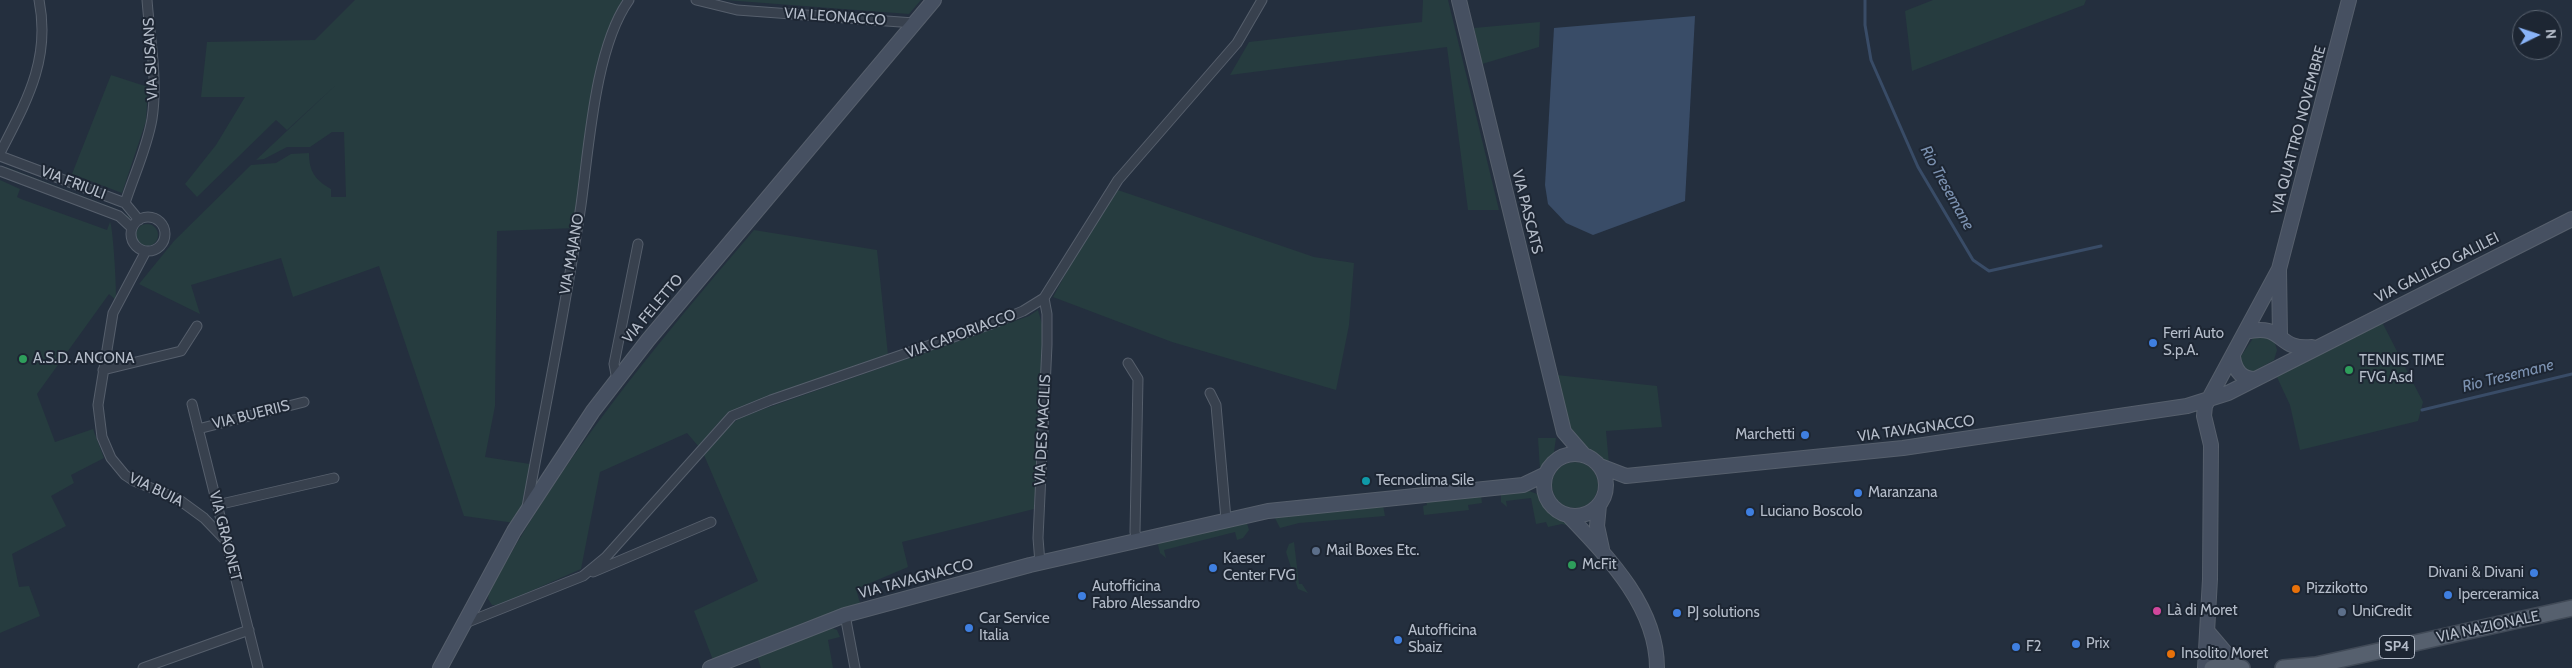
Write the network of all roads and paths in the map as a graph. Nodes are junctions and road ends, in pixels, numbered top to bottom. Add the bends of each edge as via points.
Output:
1 (39, 0) edge
2 (147, 0) edge
3 (629, 0) edge
4 (696, 0) edge
5 (934, 0) edge
6 (1262, 0) edge
7 (1459, 0) edge
8 (2349, 0) edge
9 (914, 23) junction
10 (0, 155) edge
11 (0, 172) edge
12 (125, 203) junction
13 (2572, 219) edge
14 (139, 220) junction
15 (132, 228) junction
16 (638, 244) dead end
17 (146, 251) junction
18 (2279, 269) junction
19 (1044, 298) junction
20 (197, 326) dead end
21 (2245, 332) junction
22 (2281, 338) junction
23 (2317, 346) junction
24 (2233, 357) junction
25 (1128, 363) dead end
26 (2278, 368) junction
27 (103, 370) junction
28 (2255, 379) junction
29 (617, 380) junction
30 (1210, 392) dead end
31 (2228, 393) junction
32 (2208, 399) junction
33 (304, 402) dead end
34 (192, 404) dead end
35 (2187, 406) junction
36 (2206, 422) junction
37 (198, 429) junction
38 (1564, 432) junction
39 (1584, 455) junction
40 (1556, 461) junction
41 (1600, 466) junction
42 (1546, 474) junction
43 (1626, 476) junction
44 (334, 478) dead end
45 (1523, 486) junction
46 (1606, 491) junction
47 (1546, 495) junction
48 (217, 505) junction
49 (1599, 505) junction
50 (526, 512) junction
51 (1569, 516) junction
52 (1226, 519) junction
53 (711, 522) dead end
54 (1137, 541) junction
55 (226, 542) junction
56 (1603, 552) junction
57 (1040, 563) junction
58 (583, 576) junction
59 (2572, 608) edge
60 (845, 615) junction
61 (462, 624) junction
62 (248, 630) junction
63 (2208, 632) junction
64 (1653, 635) junction
65 (2239, 666) edge
66 (2313, 666) edge
67 (143, 668) edge
68 (258, 668) edge
69 (440, 668) edge
70 (710, 668) edge
71 (855, 668) edge
72 (1657, 668) edge
73 (1664, 668) edge
74 (2206, 668) edge
75 (2212, 668) edge
76 (2284, 668) edge

1 - 10 street via 43,31 38,75
2 - 12 street, VIA SUSANS via 154,72 153,108 147,139
3 - 50 street, VIA MAJANO via 612,36 594,109 581,205
4 - 9 street, VIA LEONACCO via 743,11
5 - 9 street, VIA FELETTO
6 - 19 street, VIA CAPORIACCO via 1237,43 1118,180
7 - 38 street, VIA PASCATS
8 - 18 street, VIA QUATTRO NOVEMBRE
9 - 29 street, VIA FELETTO
10 - 12 street, VIA FRIULI
11 - 15 street, VIA FRIULI via 118,216
12 - 14 street, VIA FRIULI
13 - 23 street, VIA GALILEO GALILEI
14 - 15 street
14 - 17 street via 155,219 165,231 161,246
15 - 17 street via 134,244
16 - 29 street via 614,364
17 - 27 street, VIA BUIA via 113,313
18 - 21 street, VIA QUATTRO NOVEMBRE
18 - 22 street, VIA QUATTRO NOVEMBRE
19 - 57 street, VIA DES MACILIS via 1047,345 1038,538
19 - 58 street, VIA CAPORIACCO via 994,323 732,416 606,557
20 - 27 street via 181,351
21 - 22 street, VIA GALILEO GALILEI via 2268,329
21 - 24 street
22 - 23 street, VIA GALILEO GALILEI via 2294,347
22 - 26 street via 2283,354
23 - 26 street, VIA GALILEO GALILEI
24 - 28 street via 2241,375
24 - 32 street
25 - 54 street via 1138,379
26 - 28 street, VIA GALILEO GALILEI
27 - 55 street, VIA BUIA via 99,426 117,468 134,481 178,498 193,508
28 - 31 street, VIA GALILEO GALILEI
29 - 50 street, VIA FELETTO
30 - 52 street via 1216,405
31 - 32 street, VIA GALILEO GALILEI
31 - 36 street via 2216,403
32 - 35 street, VIA TAVAGNACCO
32 - 36 street via 2204,412
33 - 37 street, VIA BUERIIS
34 - 37 street, VIA GRAONET
35 - 36 street
35 - 43 street, VIA TAVAGNACCO via 1904,448
36 - 63 street via 2211,445
37 - 48 street, VIA GRAONET
38 - 39 street, VIA PASCATS
38 - 40 street, VIA PASCATS
39 - 40 street via 1570,455
39 - 41 street
40 - 42 street
41 - 43 street, VIA TAVAGNACCO
41 - 46 street via 1606,478
42 - 45 street, VIA TAVAGNACCO
42 - 47 street
43 - 46 street
44 - 48 street
45 - 47 street, VIA TAVAGNACCO
45 - 52 street, VIA TAVAGNACCO via 1268,511
46 - 49 street
47 - 51 street via 1551,505
48 - 55 street, VIA GRAONET
49 - 51 street via 1580,516
49 - 56 street via 1598,536
50 - 61 street, VIA FELETTO
51 - 56 street
52 - 54 street, VIA TAVAGNACCO
53 - 58 street, VIA CAPORIACCO
54 - 57 street, VIA TAVAGNACCO
55 - 62 street, VIA GRAONET
56 - 64 street via 1637,600
57 - 60 street, VIA TAVAGNACCO
58 - 61 street, VIA CAPORIACCO
59 - 66 main road, VIA NAZIONALE / SP4
60 - 70 street, VIA TAVAGNACCO
60 - 71 street
61 - 69 street, VIA FELETTO
62 - 67 street
62 - 68 street, VIA GRAONET
63 - 65 street
63 - 74 street
64 - 72 street
64 - 73 street
65 - 75 main road via 2222,664
66 - 76 main road, VIA NAZIONALE / SP4

